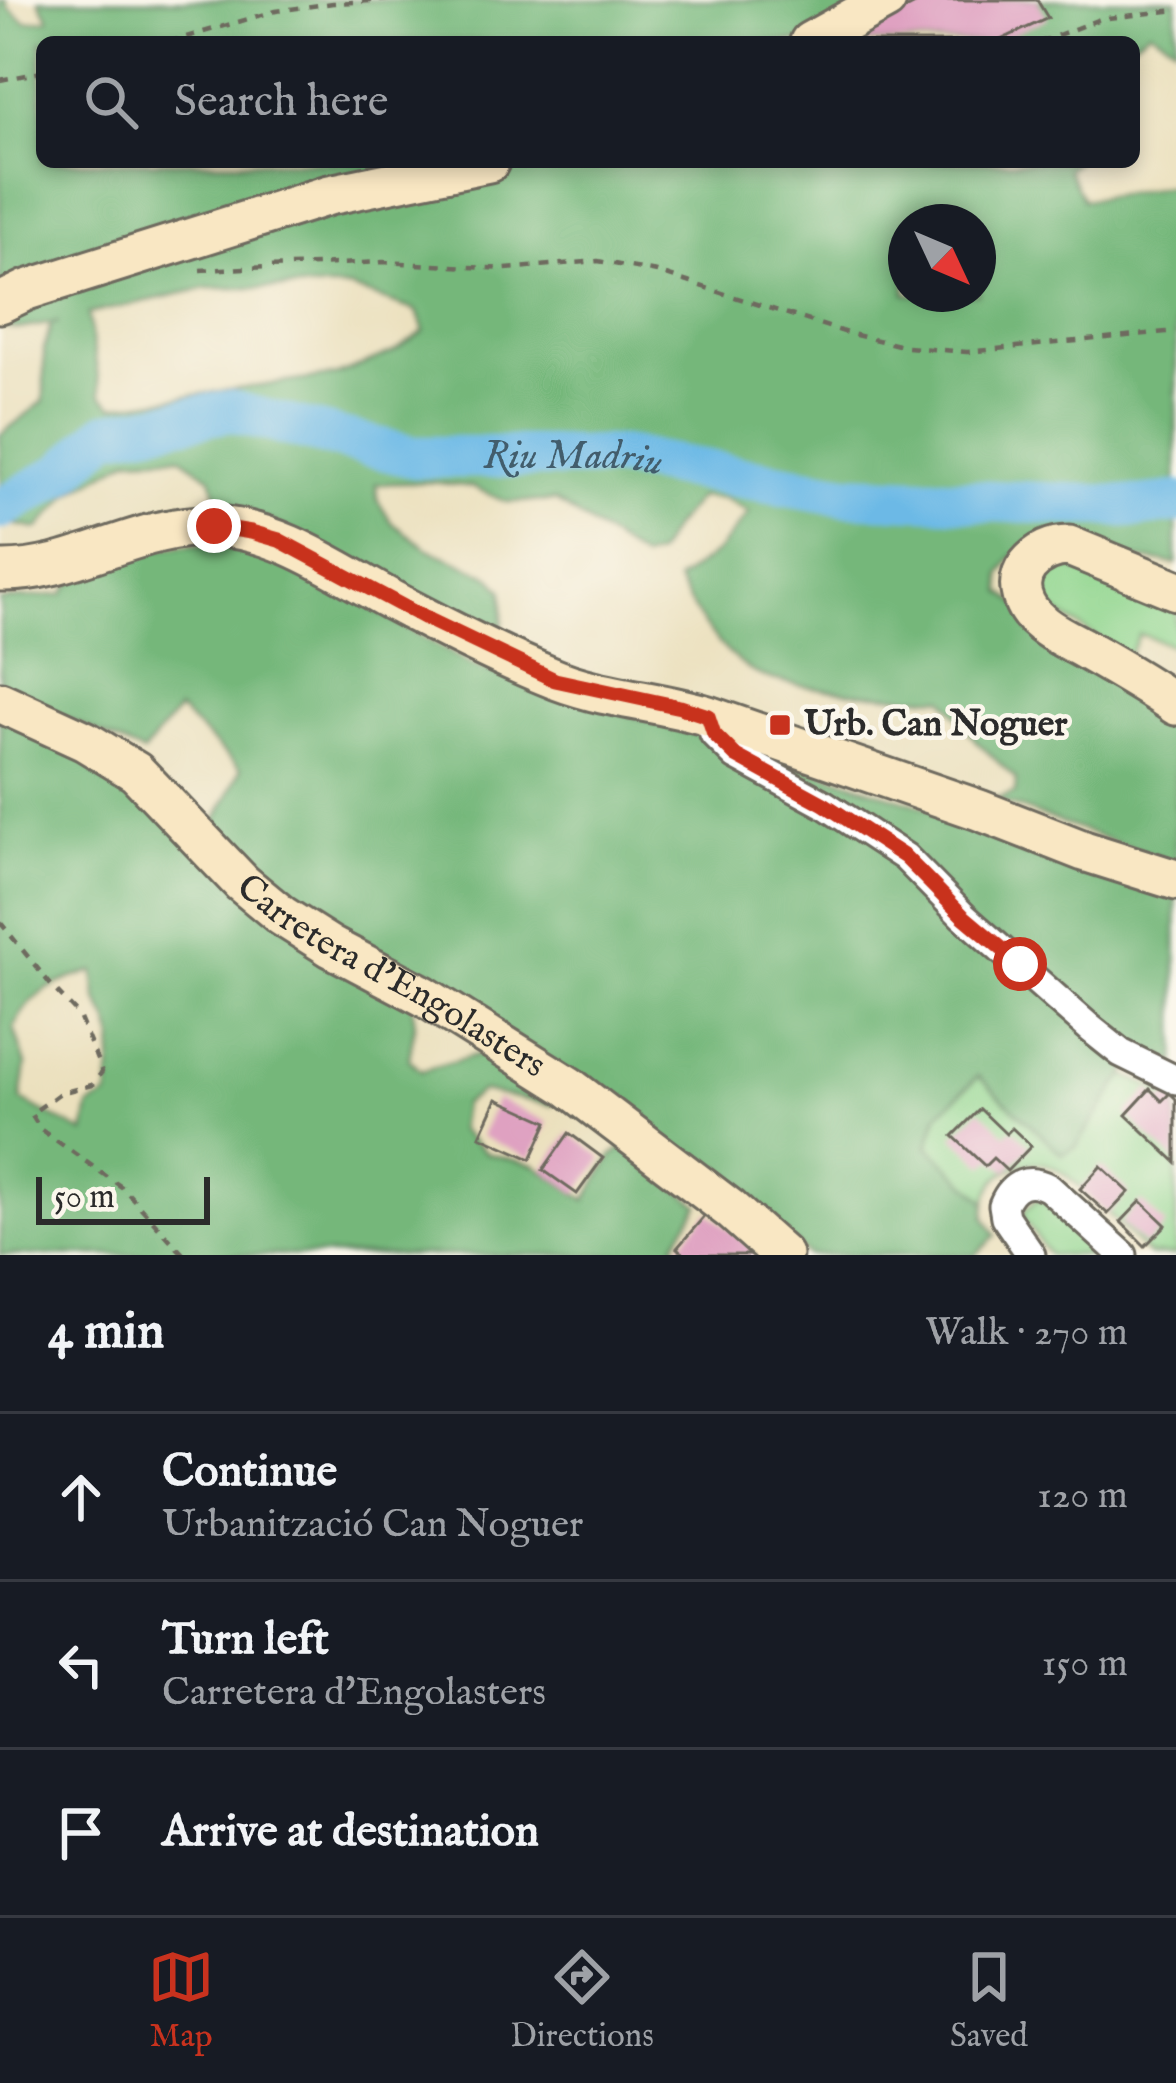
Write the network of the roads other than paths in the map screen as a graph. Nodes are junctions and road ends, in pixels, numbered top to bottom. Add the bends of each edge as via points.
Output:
1 (886, 0) edge
2 (821, 36) edge
3 (460, 168) edge
4 (0, 302) edge
5 (0, 572) edge
6 (1176, 590) edge
7 (0, 702) edge
8 (1176, 705) edge
9 (708, 716) junction
10 (1176, 880) edge
11 (1176, 1080) edge
12 (782, 1255) edge
13 (1031, 1255) edge
14 (1123, 1255) edge

1 - 2 main road
3 - 4 main road via 329,195
5 - 9 main road via 47,568 178,529 251,532 555,680
6 - 8 main road via 1069,546 1030,562 1019,588 1040,623
7 - 12 main road, Carretera d'Engolasters via 136,772 282,916 568,1086
9 - 10 main road
9 - 11 street via 736,756 905,857 1091,1029
13 - 14 street via 1003,1205 1026,1181 1049,1188

